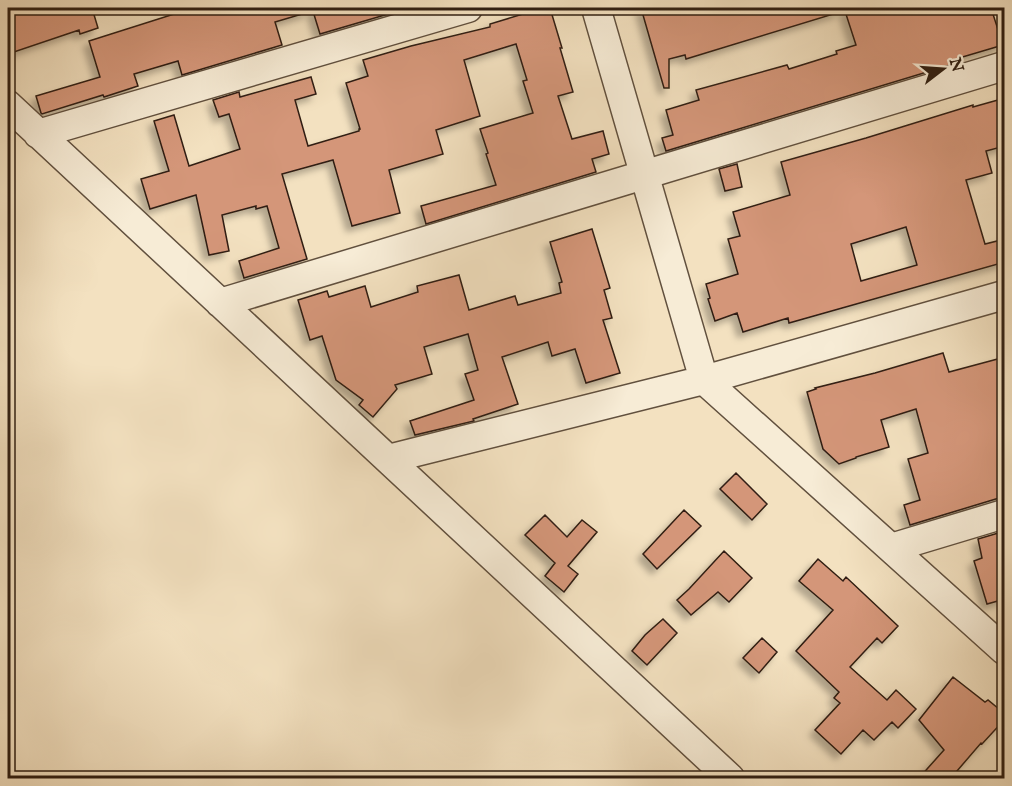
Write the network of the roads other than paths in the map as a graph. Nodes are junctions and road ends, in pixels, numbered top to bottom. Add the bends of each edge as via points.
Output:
1 (468, 8) edge
2 (596, 8) edge
3 (1005, 66) edge
4 (8, 105) edge
5 (38, 134) junction
6 (644, 175) junction
7 (1005, 295) edge
8 (220, 303) junction
9 (704, 380) junction
10 (388, 459) junction
11 (1005, 514) edge
12 (891, 548) junction
13 (1005, 650) edge
14 (730, 778) edge

1 - 5 street
2 - 6 street
3 - 6 street
4 - 5 street
5 - 8 street
6 - 8 street
6 - 9 street
7 - 9 street
8 - 10 street
9 - 10 street
9 - 12 street
10 - 14 street
11 - 12 street
12 - 13 street

